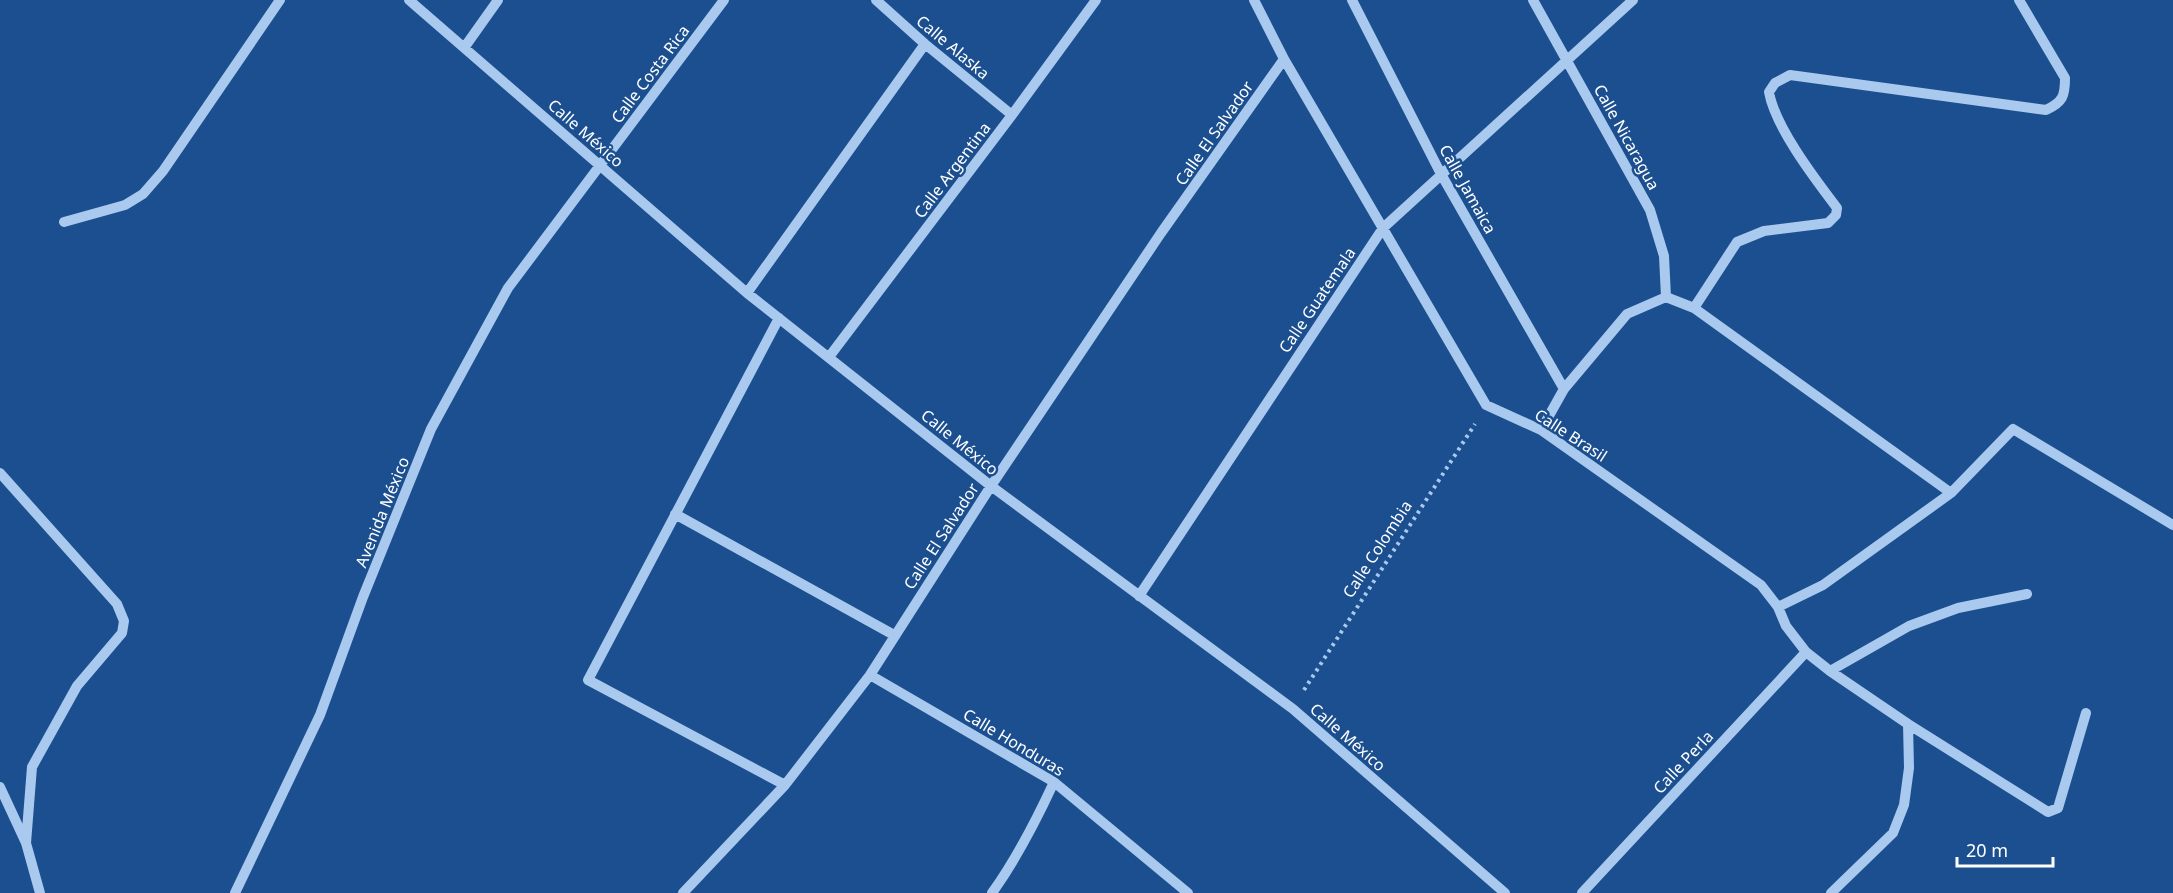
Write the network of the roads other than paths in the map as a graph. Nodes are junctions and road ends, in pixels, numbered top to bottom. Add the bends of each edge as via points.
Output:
1 (280, 0) edge
2 (408, 0) edge
3 (498, 0) edge
4 (724, 0) edge
5 (876, 0) edge
6 (1096, 0) edge
7 (1254, 0) edge
8 (1352, 0) edge
9 (1533, 0) edge
10 (1633, 0) edge
11 (2019, 0) edge
12 (925, 44) junction
13 (464, 48) junction
14 (1284, 59) junction
15 (1567, 59) junction
16 (1012, 115) junction
17 (601, 166) junction
18 (1441, 174) junction
19 (64, 222) dead end
20 (1383, 228) junction
21 (747, 293) junction
22 (1666, 297) junction
23 (1694, 308) junction
24 (778, 318) junction
25 (830, 357) junction
26 (1564, 389) junction
27 (1541, 430) junction
28 (0, 473) edge
29 (991, 486) junction
30 (1951, 493) junction
31 (675, 514) junction
32 (2173, 525) edge
33 (2027, 594) dead end
34 (1138, 596) junction
35 (1778, 607) junction
36 (894, 635) junction
37 (1806, 652) junction
38 (1830, 671) junction
39 (870, 675) junction
40 (2086, 713) dead end
41 (1908, 724) junction
42 (1054, 782) junction
43 (785, 784) junction
44 (0, 787) edge
45 (26, 843) junction
46 (40, 893) edge
47 (235, 893) edge
48 (683, 893) edge
49 (992, 893) edge
50 (1188, 893) edge
51 (1505, 893) edge
52 (1582, 893) edge
53 (1831, 893) edge

1 - 19 street via 163,171 143,194 125,205
2 - 13 street, Calle México
3 - 13 street
4 - 17 street, Calle Costa Rica
5 - 12 street, Calle Alaska
6 - 16 street, Calle Argentina
7 - 14 street
8 - 18 street, Calle Jamaica
9 - 15 street, Calle Nicaragua
10 - 15 street, Calle Guatemala
11 - 23 street via 2065,78 2065,93 2046,110 1790,75 1775,83 1769,92 1772,108 1813,177 1837,208 1836,215 1828,223 1764,231 1737,242
12 - 16 street, Calle Alaska
12 - 21 street
13 - 17 street, Calle México
14 - 20 street
14 - 29 street, Calle El Salvador via 1161,232
15 - 18 street, Calle Guatemala
15 - 22 street, Calle Nicaragua via 1650,210 1664,256
16 - 25 street, Calle Argentina
17 - 21 street, Calle México
17 - 47 street, Avenida México via 508,288 431,429 320,714
18 - 20 street, Calle Guatemala
18 - 26 street, Calle Jamaica
20 - 27 street, Calle Brasil via 1486,405
20 - 34 street, Calle Guatemala
21 - 24 street, Calle México
22 - 23 street
22 - 26 street via 1628,314
23 - 30 street
24 - 25 street, Calle México
24 - 31 street
25 - 29 street, Calle México
26 - 27 street
27 - 35 street, Calle Brasil via 1761,585
28 - 45 street via 117,604 124,621 122,633 77,686 32,767
29 - 34 street, Calle México
29 - 36 street, Calle El Salvador
30 - 32 street via 2013,429
30 - 35 street via 1823,585
31 - 36 street
31 - 43 street via 588,680
33 - 38 street via 1958,608 1910,626
34 - 51 street, Calle México via 1293,709
35 - 37 street, Calle Brasil via 1786,626
36 - 39 street, Calle El Salvador
37 - 38 street, Calle Brasil
37 - 52 street, Calle Perla
38 - 41 street, Calle Brasil
39 - 42 street, Calle Honduras
39 - 43 street, Calle El Salvador
40 - 41 street, Calle Brasil via 2058,808 2048,812
41 - 53 street via 1909,768 1904,806 1893,833
42 - 49 street via 1031,831
42 - 50 street, Calle Honduras
43 - 48 street, Calle El Salvador
44 - 45 street
45 - 46 street

